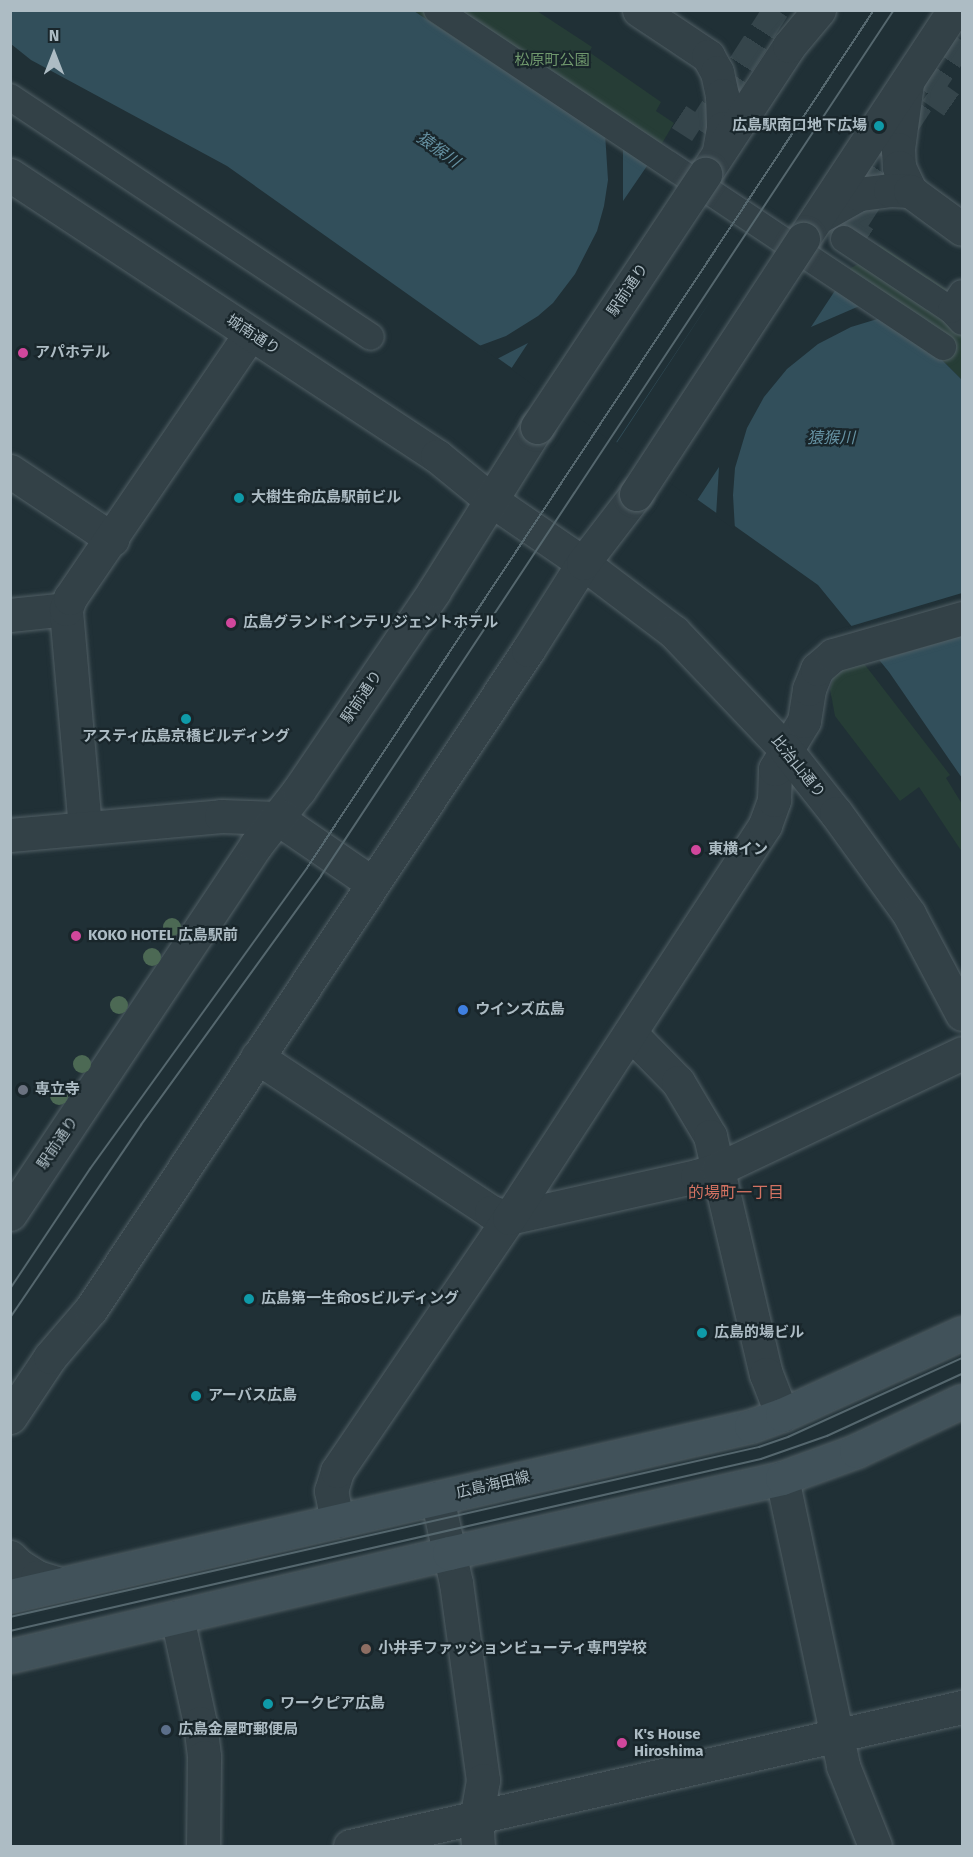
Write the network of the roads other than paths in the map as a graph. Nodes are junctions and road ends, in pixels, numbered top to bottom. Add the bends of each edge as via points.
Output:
1 (437, 10) edge
2 (639, 10) edge
3 (819, 10) edge
4 (954, 10) edge
5 (907, 84) junction
6 (10, 97) edge
7 (712, 163) junction
8 (10, 175) edge
9 (910, 191) junction
10 (811, 228) junction
11 (963, 229) edge
12 (844, 239) tunnel mouth
13 (959, 308) edge
14 (250, 334) junction
15 (371, 337) dead end
16 (943, 347) dead end
17 (10, 471) edge
18 (491, 500) junction
19 (112, 539) junction
20 (583, 563) junction
21 (66, 609) junction
22 (10, 615) edge
23 (963, 618) edge
24 (786, 750) junction
25 (277, 818) junction
26 (86, 828) junction
27 (10, 835) edge
28 (372, 883) junction
29 (963, 1014) edge
30 (630, 1033) junction
31 (963, 1053) edge
32 (257, 1057) junction
33 (718, 1169) junction
34 (10, 1214) edge
35 (509, 1218) junction
36 (963, 1334) edge
37 (963, 1401) edge
38 (782, 1414) junction
39 (10, 1417) edge
40 (782, 1478) junction
41 (437, 1498) junction
42 (337, 1521) junction
43 (449, 1552) junction
44 (10, 1557) edge
45 (60, 1584) junction
46 (10, 1596) edge
47 (177, 1617) junction
48 (10, 1656) edge
49 (963, 1707) edge
50 (838, 1736) junction
51 (477, 1832) edge
52 (203, 1846) edge
53 (350, 1846) edge
54 (875, 1846) edge

1 - 16 street
2 - 7 street via 708,56 717,72 723,128
3 - 7 street, 駅前通り via 789,46
4 - 5 street
5 - 9 street via 898,148 899,167
5 - 10 street
6 - 15 street
7 - 18 street, 駅前通り, bridge
8 - 14 street, 城南通り
9 - 10 street via 859,194
9 - 11 street
10 - 20 street, bridge via 636,494
12 - 13 street
14 - 18 street, 城南通り via 437,456
14 - 19 street
17 - 19 street
18 - 20 street, 城南通り
18 - 25 street, 駅前通り via 428,600
19 - 21 street
20 - 24 street, 比治山通り via 674,632
20 - 28 street
21 - 22 street
21 - 26 street
23 - 24 street via 833,655 817,669 808,689 804,721
24 - 29 street, 比治山通り via 909,914
24 - 30 street via 775,770 774,800 765,825
25 - 26 street via 221,816
25 - 28 street
25 - 34 street, 駅前通り
26 - 27 street
28 - 32 street
30 - 33 street via 678,1082 695,1108 710,1136
30 - 35 street
31 - 33 street
32 - 35 street via 491,1212
32 - 39 street via 91,1309 50,1357
33 - 35 street
33 - 38 street via 766,1374
35 - 42 street via 337,1471 331,1491
36 - 38 main road, 広島海田線
37 - 40 main road via 856,1451
38 - 41 main road, 広島海田線 via 720,1434
40 - 43 main road
40 - 50 street
41 - 42 main road, 広島海田線
41 - 43 street
42 - 45 main road, 広島海田線
43 - 47 main road
43 - 51 street via 483,1780
44 - 45 street via 37,1577
45 - 46 main road, 広島海田線
47 - 48 main road
47 - 52 street via 204,1757
49 - 50 street
50 - 51 street
50 - 54 street via 843,1766
51 - 53 street

